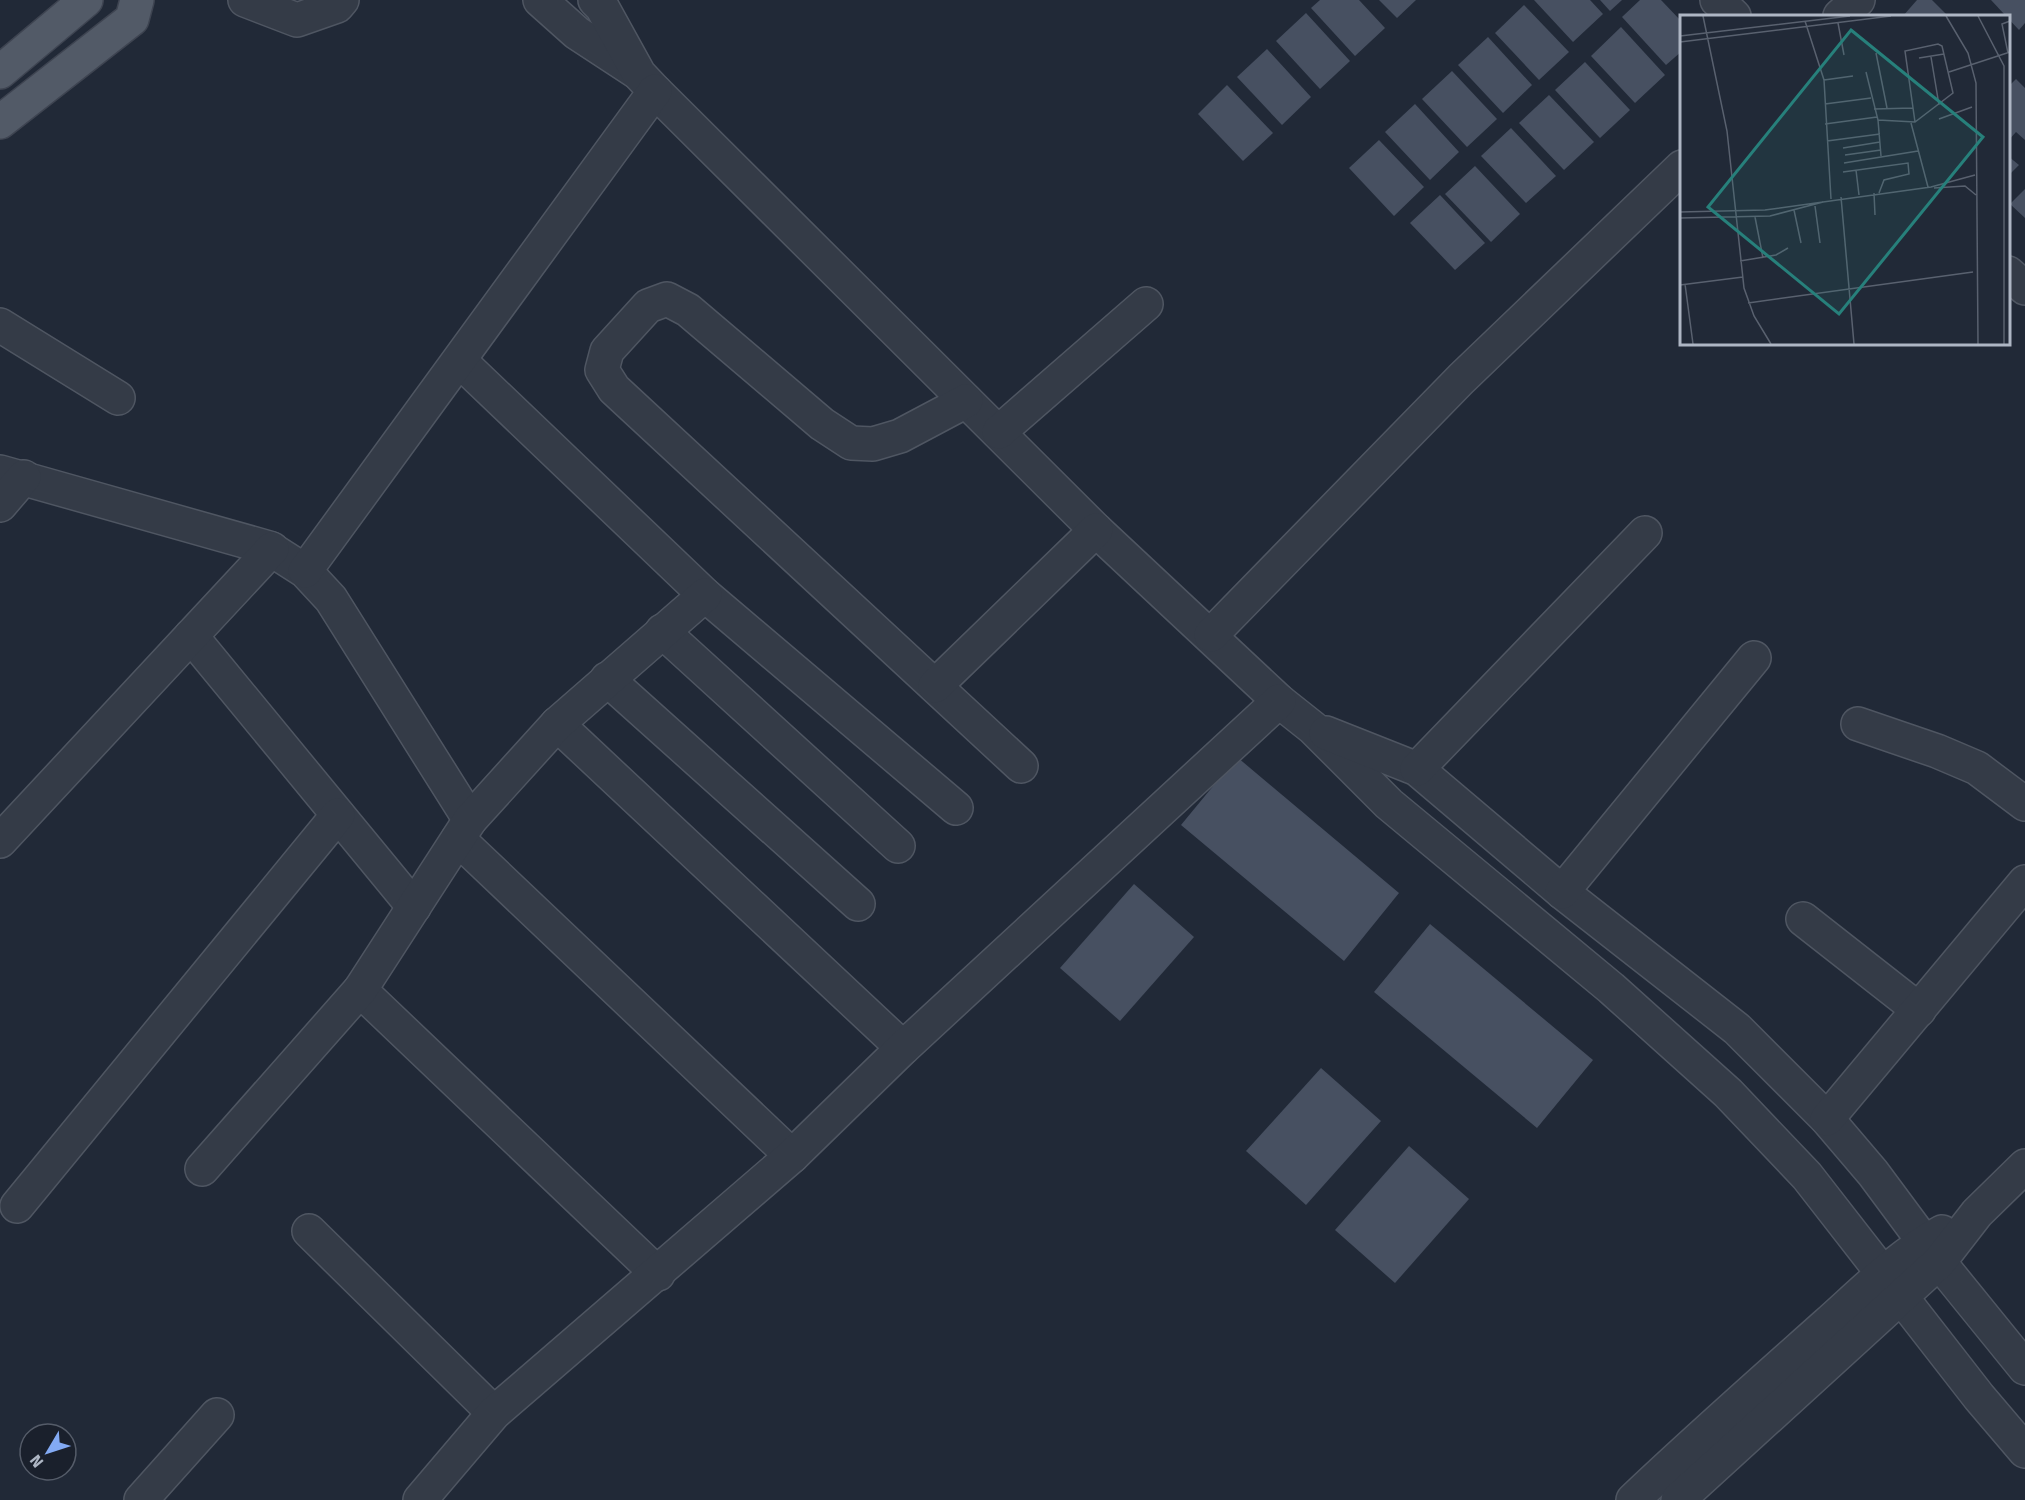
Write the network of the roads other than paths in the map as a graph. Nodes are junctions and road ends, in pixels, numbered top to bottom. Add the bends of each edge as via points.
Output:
1 (86, 0) edge
2 (137, 0) edge
3 (245, 0) edge
4 (342, 0) edge
5 (540, 0) edge
6 (595, 0) edge
7 (1717, 0) edge
8 (1858, 0) edge
9 (1733, 15) edge
10 (1841, 15) edge
11 (0, 72) edge
12 (647, 82) junction
13 (0, 122) edge
14 (1680, 169) edge
15 (2010, 275) edge
16 (2025, 288) edge
17 (1146, 304) dead end
18 (0, 325) edge
19 (460, 362) junction
20 (118, 398) dead end
21 (966, 401) junction
22 (999, 432) junction
23 (12, 475) edge
24 (0, 505) edge
25 (1096, 530) junction
26 (1645, 533) dead end
27 (272, 549) junction
28 (305, 571) junction
29 (705, 595) junction
30 (662, 631) junction
31 (191, 636) junction
32 (1211, 636) junction
33 (1754, 658) dead end
34 (607, 679) junction
35 (935, 686) junction
36 (1279, 701) junction
37 (557, 724) junction
38 (1858, 724) dead end
39 (1313, 728) junction
40 (1021, 766) dead end
41 (1417, 770) junction
42 (2025, 804) edge
43 (956, 808) dead end
44 (338, 815) junction
45 (464, 830) junction
46 (0, 841) edge
47 (898, 846) dead end
48 (2025, 882) edge
49 (1562, 892) junction
50 (858, 904) dead end
51 (414, 907) junction
52 (1803, 919) dead end
53 (360, 990) junction
54 (1919, 1010) junction
55 (903, 1048) junction
56 (1827, 1119) junction
57 (792, 1156) junction
58 (2025, 1166) edge
59 (202, 1168) dead end
60 (17, 1206) dead end
61 (309, 1231) dead end
62 (1931, 1252) junction
63 (658, 1274) junction
64 (1892, 1286) junction
65 (2025, 1368) edge
66 (494, 1413) junction
67 (218, 1415) dead end
68 (2025, 1451) edge
69 (141, 1500) edge
70 (420, 1500) edge
71 (1633, 1500) edge
72 (1678, 1500) edge

1 - 11 main road
2 - 13 main road via 132,19
3 - 4 street via 297,20 338,6
5 - 12 street via 577,33
6 - 12 street
7 - 9 street
8 - 10 street
12 - 19 street
12 - 21 street
14 - 32 street via 1461,379
15 - 16 street
17 - 22 street
18 - 20 street
19 - 28 street
19 - 29 street
21 - 22 street
21 - 35 street via 900,436 873,444 850,442 822,424 688,310 667,298 648,306 607,351 602,370 614,388
22 - 25 street
23 - 24 street
23 - 27 street
25 - 32 street
25 - 35 street
26 - 41 street
27 - 28 street
27 - 31 street
28 - 45 street via 331,599
29 - 30 street
29 - 43 street
30 - 34 street
30 - 47 street
31 - 44 street
31 - 46 street
32 - 36 street
33 - 49 street
34 - 37 street
34 - 50 street
35 - 40 street
36 - 39 street
36 - 55 street
37 - 45 street
37 - 55 street
38 - 42 street via 1977,768
39 - 41 street
39 - 64 street via 1389,804 1611,988 1728,1093 1807,1176
41 - 49 street
44 - 51 street
44 - 60 street
45 - 51 street
45 - 57 street
48 - 54 street
49 - 56 street via 1737,1029
51 - 53 street
52 - 54 street
53 - 59 street
53 - 63 street
54 - 56 street
55 - 57 street
56 - 62 street
57 - 63 street
58 - 62 street
61 - 66 street
62 - 64 street
62 - 65 street
63 - 66 street
64 - 68 street
64 - 71 street via 1699,1437
64 - 72 street
66 - 70 street
67 - 69 street

